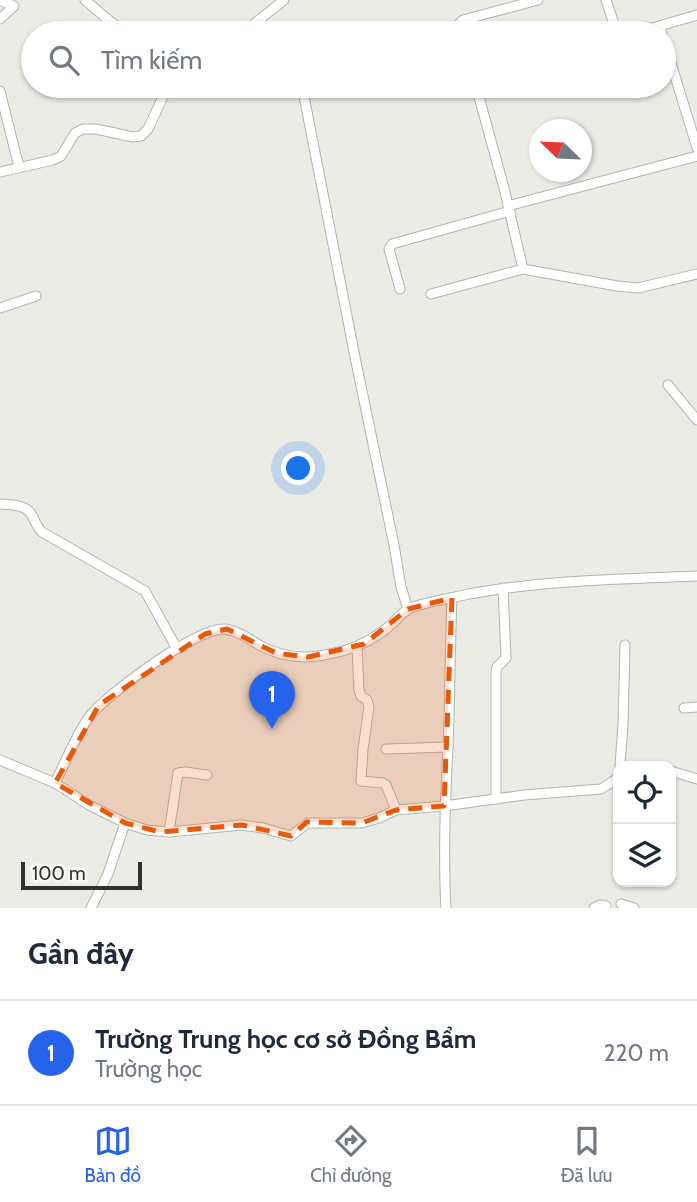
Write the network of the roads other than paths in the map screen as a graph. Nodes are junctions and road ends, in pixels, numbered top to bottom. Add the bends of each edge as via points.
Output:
1 (0, 0) edge
2 (85, 0) edge
3 (538, 0) edge
4 (606, 0) edge
5 (282, 1) edge
6 (17, 3) edge
7 (697, 15) edge
8 (0, 19) edge
9 (109, 21) edge
10 (257, 21) edge
11 (462, 21) edge
12 (613, 21) edge
13 (676, 24) edge
14 (676, 79) edge
15 (0, 90) edge
16 (162, 98) edge
17 (304, 98) edge
18 (479, 98) edge
19 (697, 148) edge
20 (697, 156) edge
21 (19, 167) junction
22 (0, 172) edge
23 (509, 209) junction
24 (523, 269) junction
25 (697, 274) edge
26 (400, 289) dead end
27 (431, 293) dead end
28 (36, 296) dead end
29 (0, 308) edge
30 (668, 385) dead end
31 (696, 416) edge
32 (0, 504) edge
33 (697, 576) edge
34 (503, 588) junction
35 (452, 598) junction
36 (408, 609) junction
37 (625, 645) dead end
38 (357, 646) junction
39 (177, 649) junction
40 (697, 707) edge
41 (684, 708) dead end
42 (448, 747) junction
43 (386, 749) dead end
44 (0, 760) edge
45 (620, 761) edge
46 (676, 773) edge
47 (206, 775) dead end
48 (697, 779) edge
49 (613, 781) edge
50 (55, 783) junction
51 (496, 799) junction
52 (444, 806) junction
53 (396, 810) junction
54 (125, 823) junction
55 (169, 832) junction
56 (621, 904) dead end
57 (606, 906) dead end
58 (91, 908) edge
59 (446, 908) edge
60 (594, 908) edge
61 (634, 908) edge

1 - 6 street
2 - 9 street
3 - 11 street
4 - 12 street
5 - 10 street
6 - 8 street
7 - 13 street
14 - 19 street
15 - 21 street
16 - 21 street via 141,135 83,129 75,133 61,156
17 - 36 street
18 - 23 street
20 - 23 street
21 - 22 street
23 - 24 street
23 - 26 street via 392,244 389,249
24 - 25 street via 638,288
24 - 27 street
28 - 29 street
30 - 31 street
32 - 39 street via 24,507 42,532 145,591
33 - 34 street
34 - 35 street
34 - 51 street via 506,658 496,672
35 - 36 street
35 - 42 street
36 - 38 street
37 - 45 street
38 - 39 street via 292,657 236,632 217,629
38 - 53 street via 359,690 369,704 361,781 386,785
39 - 50 street via 99,705
40 - 41 street
42 - 43 street
42 - 52 street
44 - 50 street
46 - 48 street
47 - 55 street via 178,773
49 - 51 street via 601,789
50 - 54 street
51 - 52 street
52 - 53 street
52 - 59 street
53 - 55 street via 362,823 307,822 291,836 243,825
54 - 55 street
54 - 58 street
56 - 61 street
57 - 60 street

